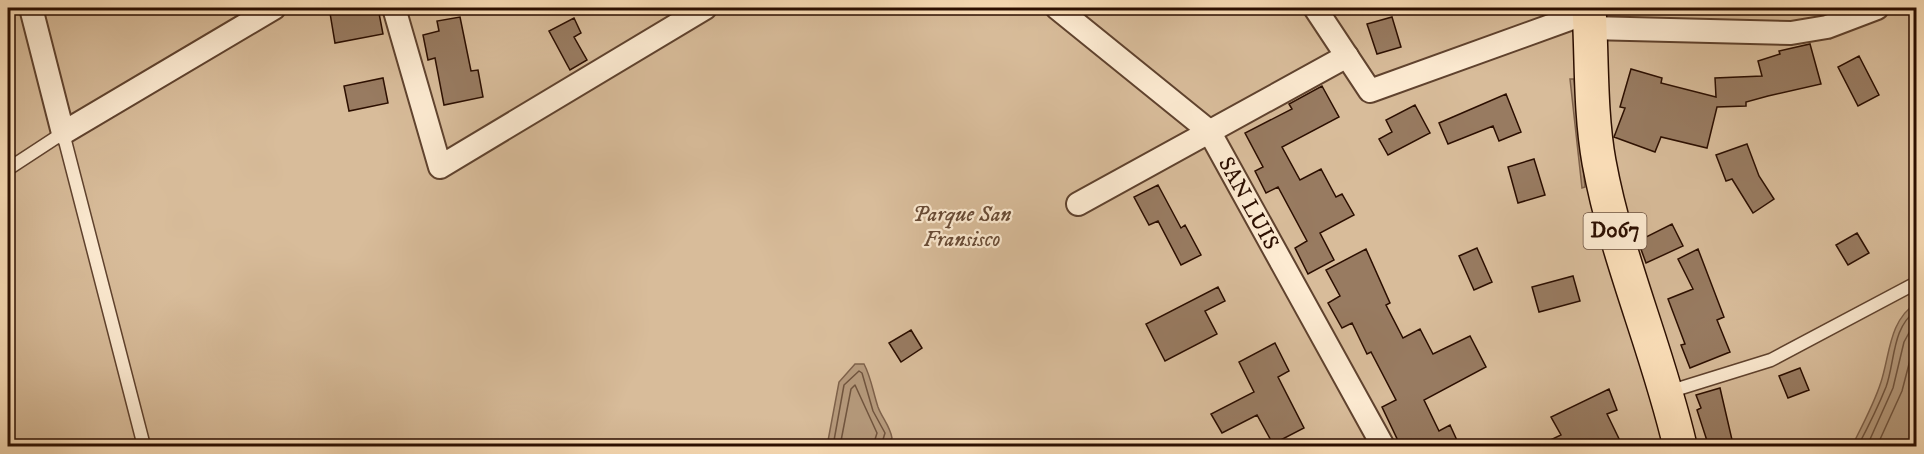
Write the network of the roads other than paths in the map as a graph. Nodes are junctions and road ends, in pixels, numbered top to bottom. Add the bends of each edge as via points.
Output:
1 (31, 8) edge
2 (274, 8) edge
3 (394, 8) edge
4 (1057, 8) edge
5 (1316, 8) edge
6 (1877, 8) edge
7 (694, 10) edge
8 (1589, 16) edge
9 (1340, 59) junction
10 (1209, 131) junction
11 (63, 132) junction
12 (8, 169) edge
13 (1078, 204) dead end
14 (1917, 283) edge
15 (1668, 392) junction
16 (144, 447) edge
17 (1383, 447) edge
18 (1680, 447) edge

1 - 11 street
2 - 11 street
3 - 7 street via 440,167
4 - 10 street, SAN LUIS
5 - 9 street
6 - 8 street via 1827,27 1791,33
8 - 9 street via 1370,91
8 - 15 main road, D067 via 1599,162 1619,247
9 - 10 street
10 - 13 street
10 - 17 street, SAN LUIS
11 - 12 lane
11 - 16 lane
14 - 15 lane via 1771,360
15 - 18 main road, D067

